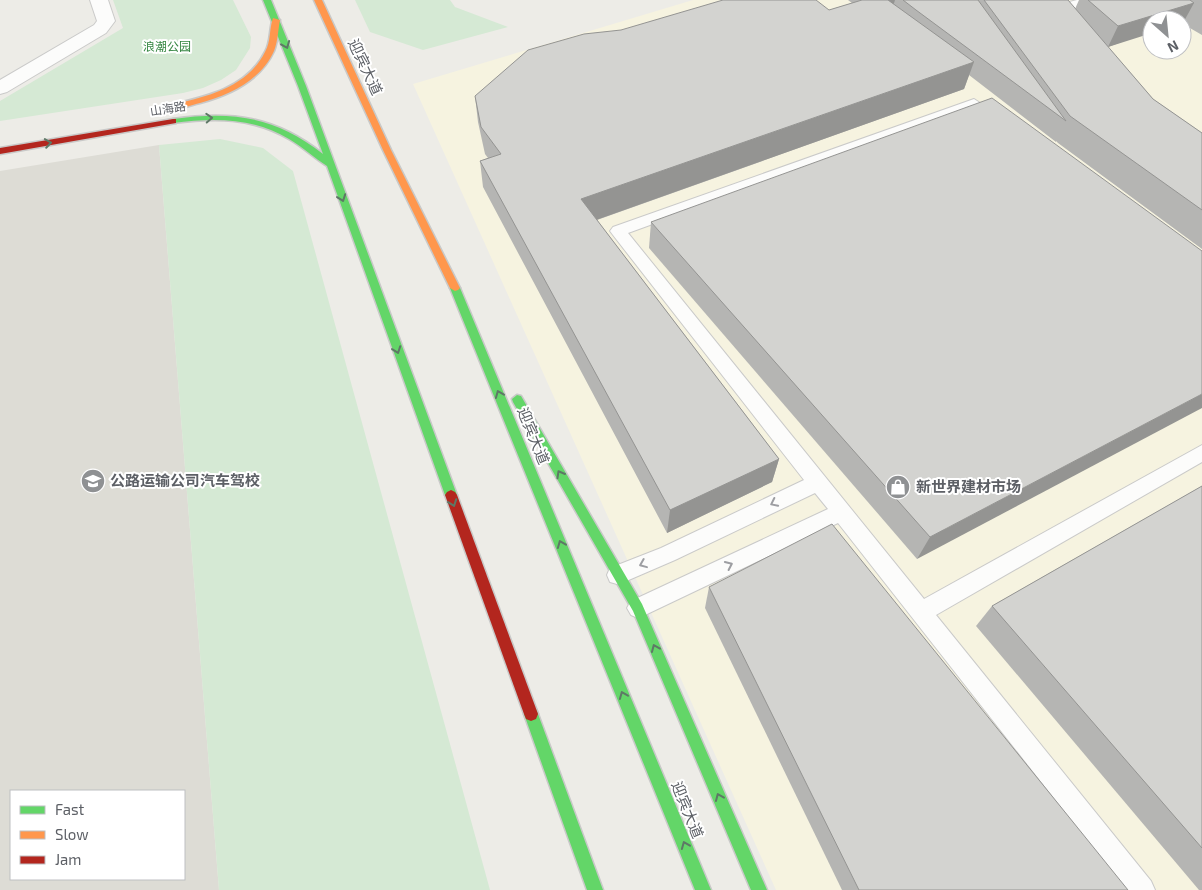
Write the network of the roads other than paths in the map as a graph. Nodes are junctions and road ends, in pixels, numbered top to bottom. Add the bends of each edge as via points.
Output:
1 (99, 0) edge
2 (267, 0) edge
3 (318, 0) edge
4 (1091, 0) edge
5 (276, 20) junction
6 (1067, 26) edge
7 (0, 88) edge
8 (162, 109) dead end
9 (1013, 132) edge
10 (0, 150) edge
11 (329, 164) junction
12 (460, 298) junction
13 (1202, 453) edge
14 (818, 482) junction
15 (842, 512) junction
16 (617, 575) junction
17 (638, 608) junction
18 (921, 612) junction
19 (595, 890) edge
20 (703, 890) edge
21 (758, 890) edge
22 (1142, 890) edge

1 - 7 street via 106,21 100,28
2 - 5 main road
3 - 12 main road, 迎宾大道
4 - 6 lane via 1054,10
5 - 8 main road, 山海路 via 270,50 247,81 201,101
5 -> 11 main road
9 - 14 lane via 974,103 618,231
10 -> 11 main road, 山海路 via 175,122 233,117 279,127 301,140
11 -> 19 main road
16 -> 12 main road
20 -> 12 main road, 迎宾大道
13 - 18 lane
14 - 15 lane
14 -> 16 lane
17 -> 15 lane
15 - 18 lane
16 - 17 main road
21 -> 17 main road
18 - 22 lane

